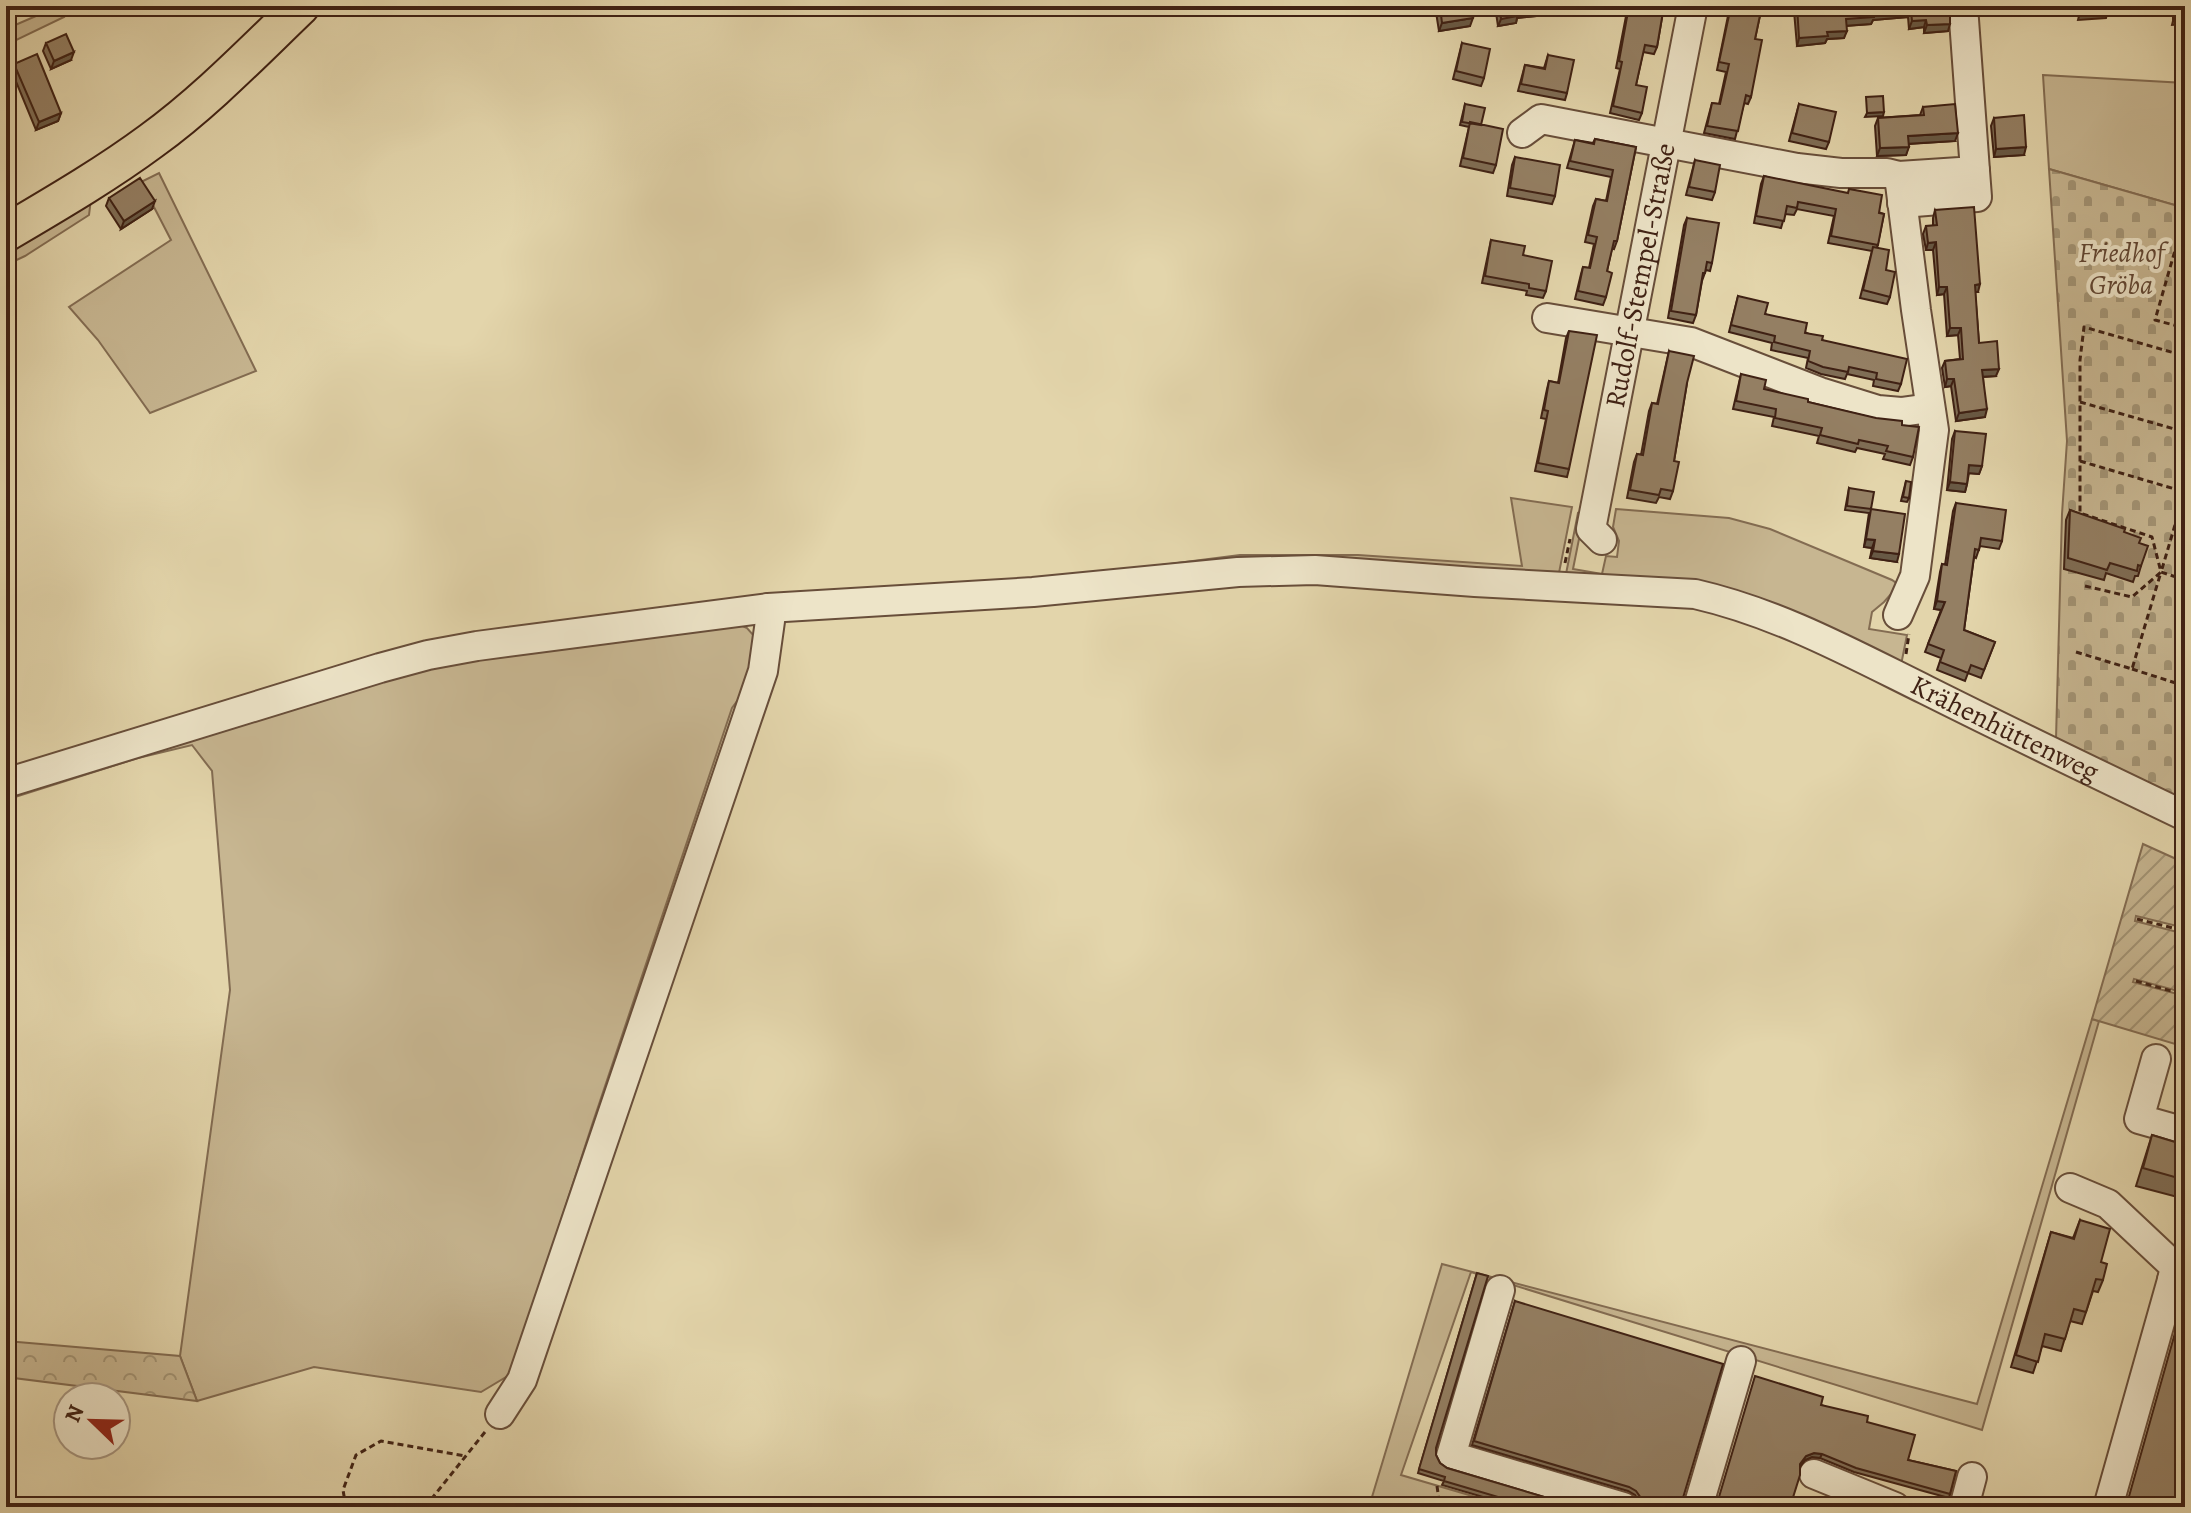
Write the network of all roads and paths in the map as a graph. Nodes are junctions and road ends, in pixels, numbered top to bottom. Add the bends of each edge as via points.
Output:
1 (301, 6) edge
2 (1693, 6) edge
3 (1963, 6) edge
4 (1522, 133) dead end
5 (1668, 144) junction
6 (1900, 190) junction
7 (2185, 227) edge
8 (6, 233) edge
9 (1547, 318) dead end
10 (2185, 328) edge
11 (1630, 331) junction
12 (2185, 356) edge
13 (2080, 402) junction
14 (1930, 408) junction
15 (2185, 432) edge
16 (2080, 461) junction
17 (2185, 491) edge
18 (1602, 540) dead end
19 (2161, 572) junction
20 (2185, 580) edge
21 (2085, 586) dead end
22 (768, 608) junction
23 (1898, 615) joint
24 (2076, 652) dead end
25 (2132, 669) junction
26 (1900, 677) junction
27 (2185, 686) edge
28 (2185, 753) edge
29 (2179, 772) dead end
30 (6, 783) edge
31 (2185, 816) edge
32 (2137, 919) dead end
33 (2185, 931) edge
34 (2136, 981) dead end
35 (2185, 995) edge
36 (2156, 1059) dead end
37 (2185, 1132) edge
38 (2070, 1188) dead end
39 (2178, 1282) edge
40 (1500, 1290) dead end
41 (1741, 1361) dead end
42 (500, 1414) joint
43 (465, 1456) junction
44 (1814, 1474) dead end
45 (1972, 1477) dead end
46 (1437, 1486) dead end
47 (346, 1507) edge
48 (425, 1507) edge
49 (1440, 1507) edge
50 (1623, 1507) edge
51 (1698, 1507) edge
52 (1895, 1507) edge
53 (1964, 1507) edge
54 (2108, 1507) edge

1 - 8 main road via 153,140
2 - 5 street, Rudolf-Stempel-Straße
3 - 6 street via 1977,197
4 - 5 street via 1541,119
5 - 6 street via 1797,168 1887,173
5 - 11 street, Rudolf-Stempel-Straße
6 - 14 street
7 - 10 path via 2155,320
9 - 11 street
11 - 14 street via 1691,342 1878,410
11 - 18 street, Rudolf-Stempel-Straße via 1591,529
12 - 13 path via 2084,327
13 - 15 path
13 - 16 path
14 - 23 street via 1934,430 1915,576
16 - 17 path
16 - 19 path via 2080,513 2152,537
17 - 19 path
19 - 20 path
19 - 21 path via 2132,597
19 - 25 path
22 - 26 street, Krähenhüttenweg via 1315,570 1695,594 1746,607
22 - 30 street, Krähenhüttenweg via 428,655
22 - 42 street via 763,671 522,1380
23 - 26 path via 1910,631
24 - 25 path
25 - 27 path
26 - 31 street, Krähenhüttenweg
28 - 29 path
32 - 33 path
34 - 35 path
36 - 37 street via 2139,1119
38 - 39 street via 2108,1204 2175,1267
39 - 54 street
40 - 50 street via 1451,1456
41 - 51 street
42 - 43 path
43 - 47 path via 381,1441 356,1455 343,1490
43 - 48 path
44 - 52 street
45 - 53 street
46 - 49 path

